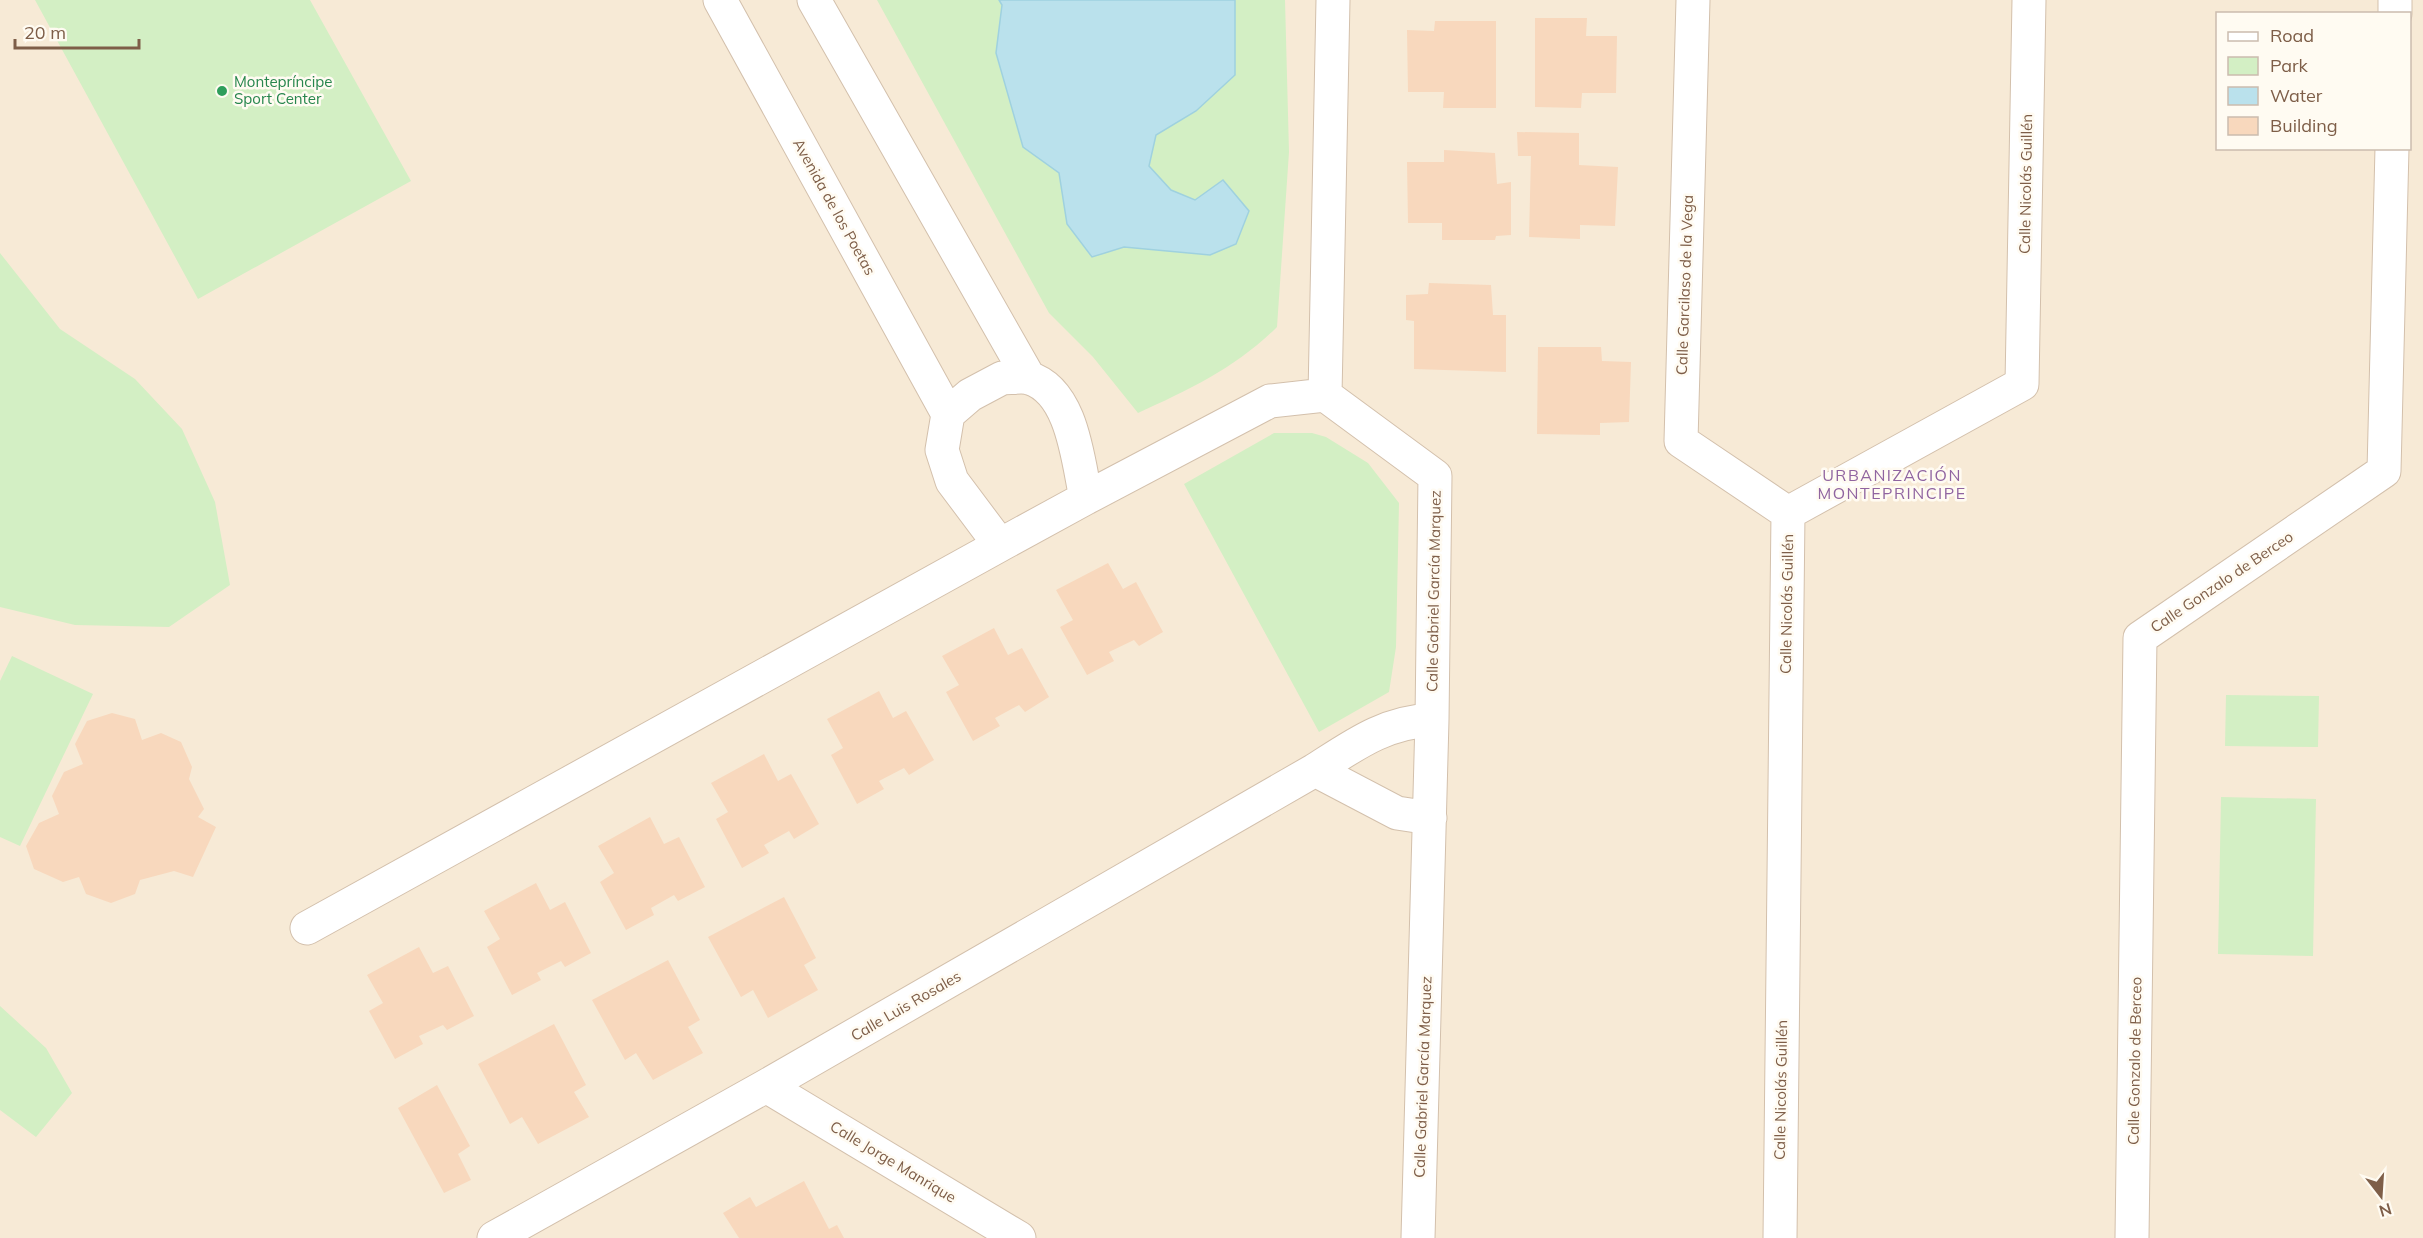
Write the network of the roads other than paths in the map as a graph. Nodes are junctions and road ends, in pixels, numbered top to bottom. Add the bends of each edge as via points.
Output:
1 (720, 0) edge
2 (814, 0) edge
3 (1334, 0) edge
4 (1693, 0) edge
5 (2029, 0) edge
6 (2392, 150) edge
7 (1029, 378) junction
8 (1325, 395) junction
9 (948, 414) junction
10 (1086, 498) junction
11 (1788, 513) junction
12 (1000, 545) junction
13 (1432, 720) junction
14 (1315, 770) junction
15 (1430, 818) junction
16 (307, 928) dead end
17 (766, 1086) junction
18 (494, 1238) edge
19 (1019, 1238) edge
20 (1418, 1238) edge
21 (1780, 1238) edge
22 (2132, 1238) edge

1 - 9 street, Avenida de los Poetas
2 - 7 street
3 - 8 street
4 - 11 street, Calle Garcilaso de la Vega via 1681,441
5 - 11 street, Calle Nicolás Guillén via 2022,384
6 - 22 street, Calle Gonzalo de Berceo via 2385,471 2140,638
7 - 9 street via 1002,378 970,394
7 - 10 street via 1047,388 1064,408
8 - 10 street via 1270,401
8 - 13 street, Calle Gabriel García Marquez via 1435,477
9 - 12 street via 942,450 952,481
10 - 12 street
11 - 21 street, Calle Nicolás Guillén
12 - 16 street
13 - 14 street, Calle Luis Rosales via 1406,721 1367,737
13 - 15 street, Calle Gabriel García Marquez
14 - 15 street via 1397,813
14 - 17 street, Calle Luis Rosales
15 - 20 street, Calle Gabriel García Marquez
17 - 18 street, Calle Luis Rosales
17 - 19 street, Calle Jorge Manrique

